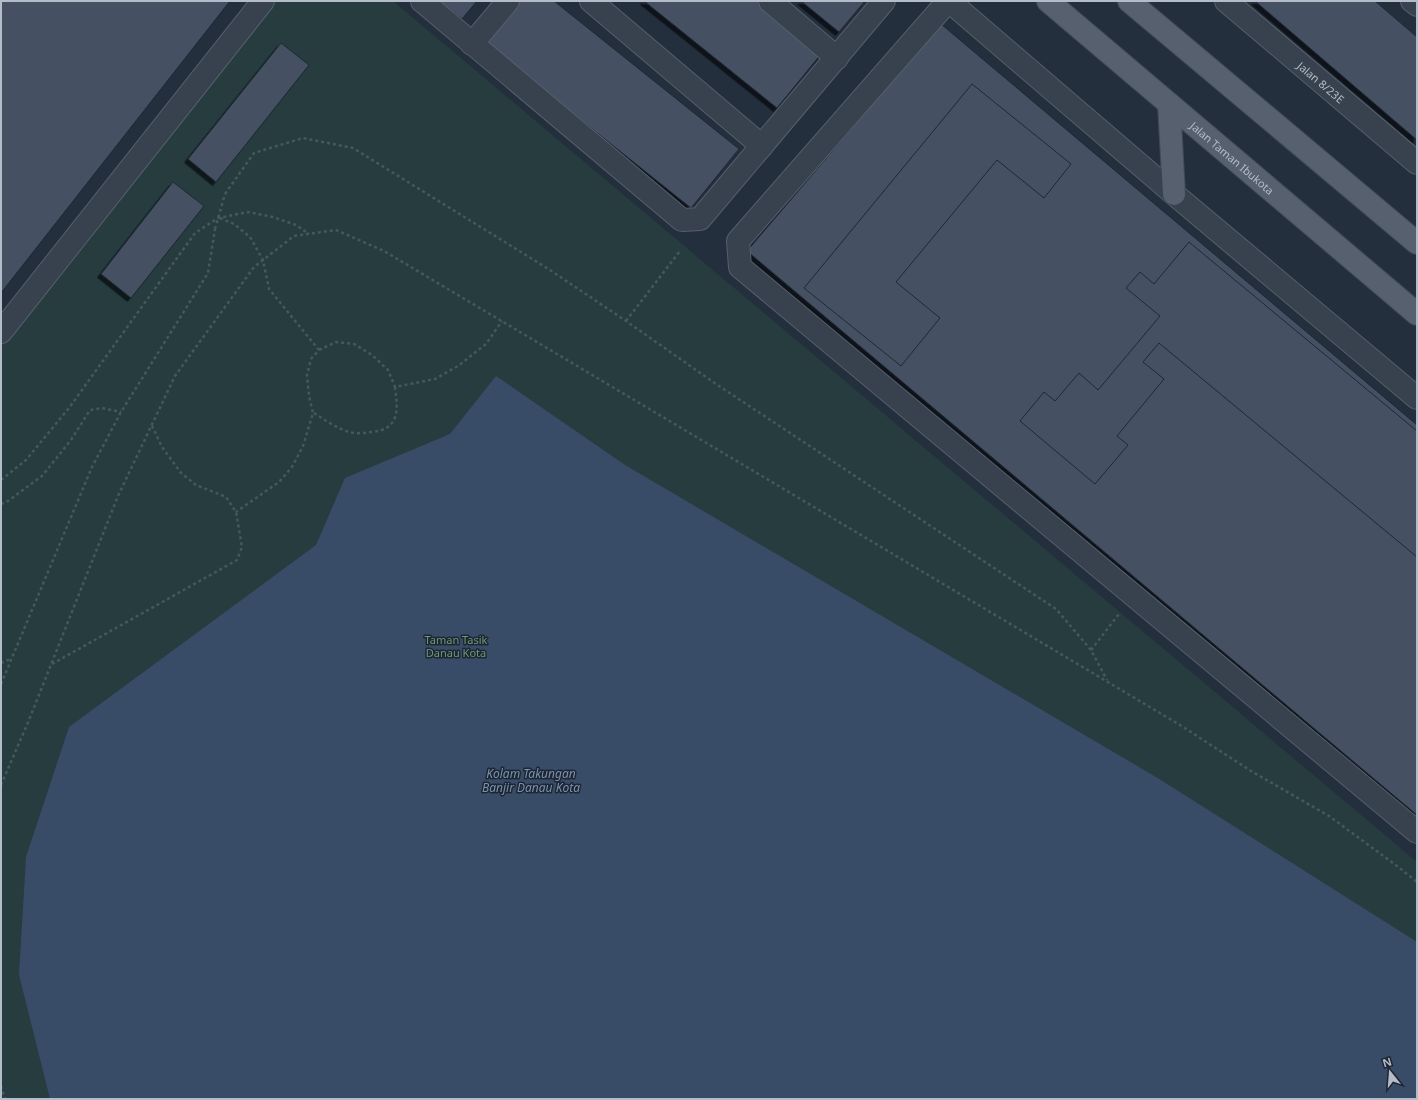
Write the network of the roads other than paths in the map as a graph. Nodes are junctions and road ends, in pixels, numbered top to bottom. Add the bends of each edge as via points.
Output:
1 (262, 1) edge
2 (422, 1) edge
3 (508, 1) edge
4 (591, 1) edge
5 (770, 1) edge
6 (884, 1) edge
7 (948, 1) edge
8 (1048, 1) edge
9 (1129, 1) edge
10 (1226, 1) edge
11 (1412, 1) edge
12 (1417, 5) edge
13 (472, 44) junction
14 (837, 58) junction
15 (1169, 104) junction
16 (762, 146) junction
17 (1417, 163) edge
18 (1174, 194) junction
19 (1417, 243) edge
20 (1417, 314) edge
21 (1, 332) edge
22 (1417, 398) edge
23 (1417, 832) edge

1 - 21 street
2 - 13 street
3 - 13 street
4 - 16 street
5 - 14 street
6 - 14 street
7 - 18 street
7 - 23 street via 738,241 740,267
8 - 15 main road, Jalan Taman Ibukota
9 - 19 main road
10 - 17 street, Jalan 8/23E
11 - 12 street
13 - 16 street via 682,220 700,219
14 - 16 street
15 - 18 main road
15 - 20 main road, Jalan Taman Ibukota
18 - 22 street

